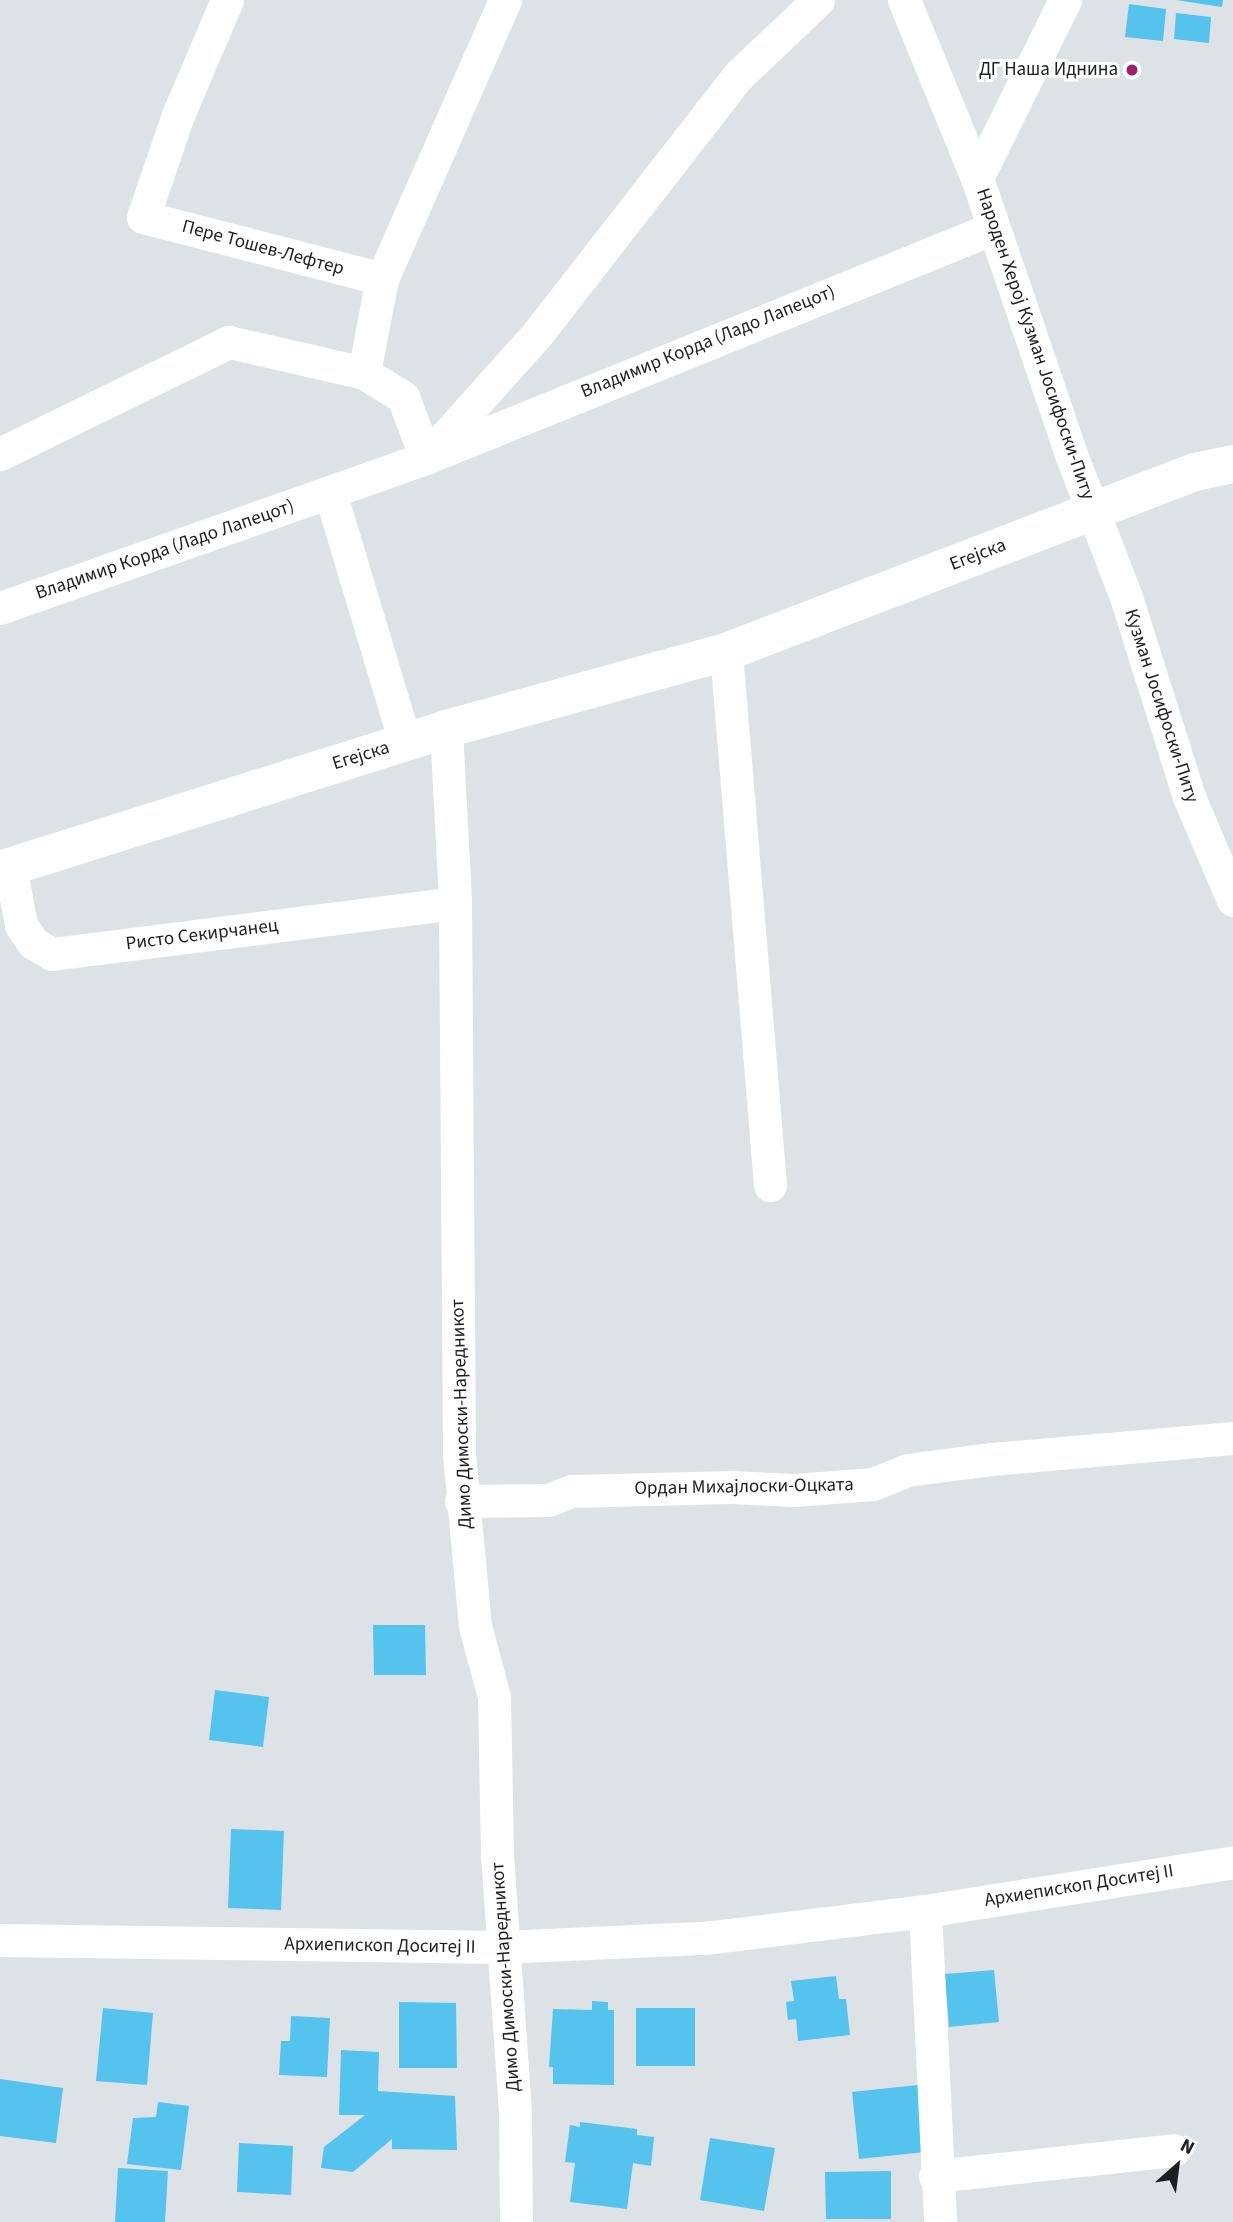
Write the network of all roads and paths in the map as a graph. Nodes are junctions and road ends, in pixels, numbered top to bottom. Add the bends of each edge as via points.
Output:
1 (227, 0) edge
2 (505, 0) edge
3 (818, 0) edge
4 (904, 0) edge
5 (1065, 0) edge
6 (977, 178) junction
7 (991, 229) junction
8 (382, 279) junction
9 (364, 373) junction
10 (0, 454) edge
11 (426, 458) junction
12 (1233, 464) edge
13 (330, 492) junction
14 (1093, 510) junction
15 (0, 608) edge
16 (726, 652) junction
17 (446, 729) junction
18 (405, 742) junction
19 (5, 868) edge
20 (1233, 900) edge
21 (455, 903) junction
22 (770, 1185) dead end
23 (1233, 1438) edge
24 (461, 1501) junction
25 (1233, 1862) edge
26 (925, 1911) junction
27 (0, 1940) edge
28 (503, 1947) junction
29 (1174, 2150) dead end
30 (935, 2176) junction
31 (516, 2222) edge
32 (940, 2222) edge

1 - 8 street, Пере Тошев-Лефтер via 178,115 143,217
2 - 8 street
3 - 11 street, Владимир Корда (Ладо Лапецот) via 739,75 538,333
4 - 6 street, Народен Херој Кузман Јосифоски-Питу
5 - 6 street, Народен Херој Кузман Јосифоски-Питу
6 - 7 street, Народен Херој Кузман Јосифоски-Питу
7 - 11 street, Владимир Корда (Ладо Лапецот)
7 - 14 street, Народен Херој Кузман Јосифоски-Питу
8 - 9 street
9 - 10 street via 229,342
9 - 11 street via 403,397
11 - 13 street, Владимир Корда (Ладо Лапецот)
12 - 14 street, Егејска via 1195,472
13 - 15 street, Владимир Корда (Ладо Лапецот)
13 - 18 street
14 - 16 street, Егејска
14 - 20 street, Кузман Јосифоски-Питу via 1126,597 1189,797
16 - 17 street, Егејска
16 - 22 street
17 - 18 street, Егејска
17 - 21 street, Димо Димоски-Наредникот
18 - 19 street, Егејска
19 - 21 street, Ристо Секирчанец via 21,925 33,943 52,954
21 - 24 street, Димо Димоски-Наредникот
23 - 24 street, Ордан Михајлоски-Оцката via 907,1470 873,1485 572,1491 548,1500
24 - 28 street, Димо Димоски-Наредникот via 475,1626 494,1698
25 - 26 street, Архиепископ Доситеј II
26 - 28 street, Архиепископ Доситеј II via 705,1938
26 - 30 street
27 - 28 street, Архиепископ Доситеј II
28 - 31 street, Димо Димоски-Наредникот via 515,2112
29 - 30 street
30 - 32 street

